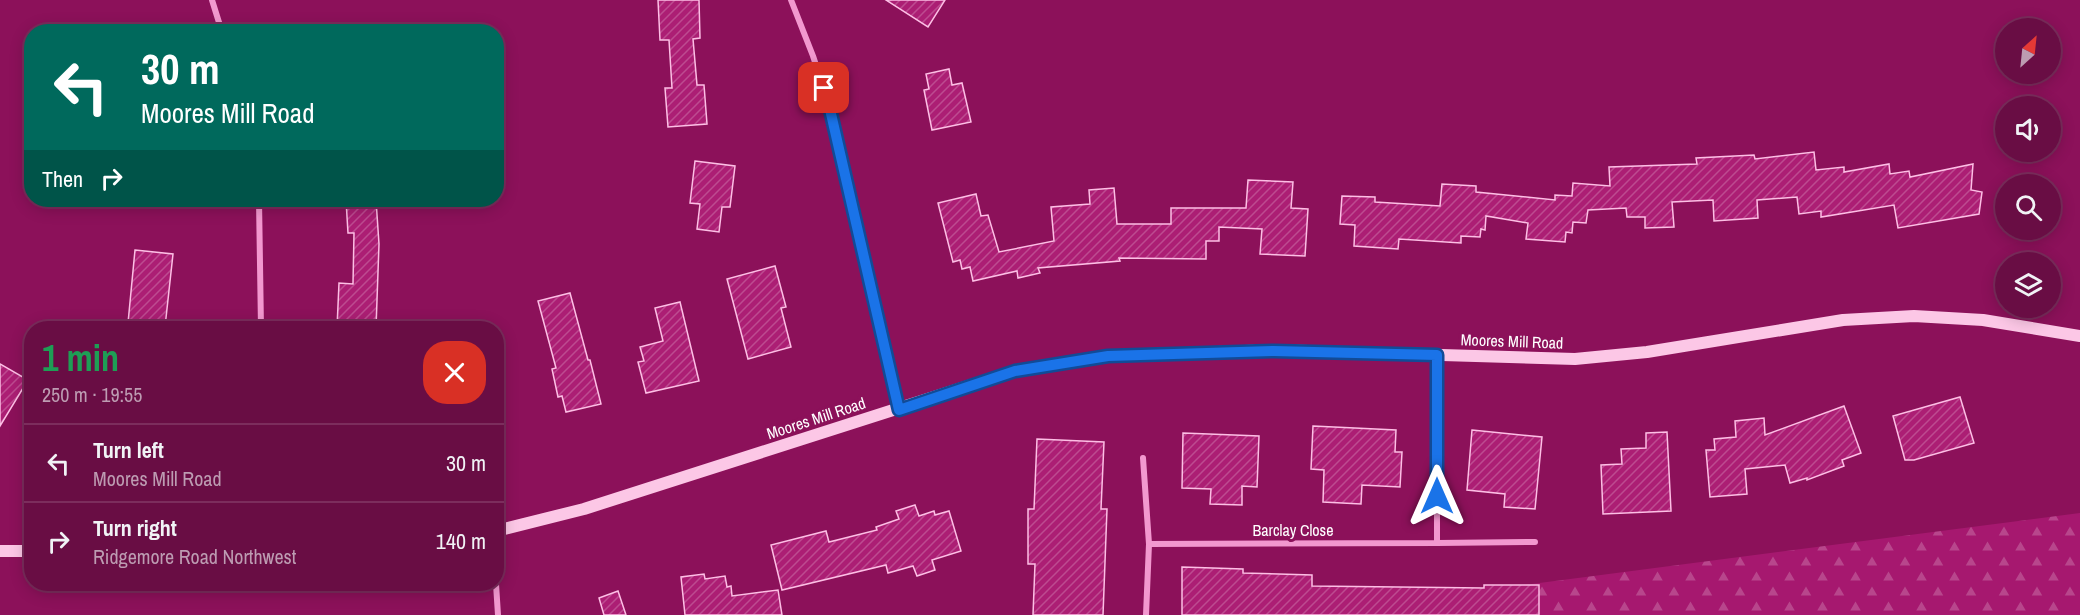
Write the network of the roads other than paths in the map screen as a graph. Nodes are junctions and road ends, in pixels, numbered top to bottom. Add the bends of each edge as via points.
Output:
1 (212, 0) edge
2 (790, 0) edge
3 (220, 24) edge
4 (259, 207) edge
5 (261, 321) edge
6 (2080, 336) edge
7 (1437, 355) junction
8 (899, 410) junction
9 (1143, 458) dead end
10 (504, 529) edge
11 (1535, 542) dead end
12 (1437, 543) junction
13 (1149, 544) junction
14 (0, 551) edge
15 (24, 551) edge
16 (496, 591) edge
17 (498, 615) edge
18 (1146, 615) edge

1 - 3 street
2 - 8 street via 829,105
4 - 5 street
6 - 7 street, Moores Mill Road via 1983,320 1914,316 1843,320 1647,352 1575,359
7 - 8 street, Moores Mill Road via 1274,351 1108,356 1015,371
7 - 12 street
8 - 10 street, Moores Mill Road via 584,509
9 - 13 street
11 - 12 street, Barclay Close
12 - 13 street, Barclay Close
13 - 18 street
14 - 15 street
16 - 17 street

